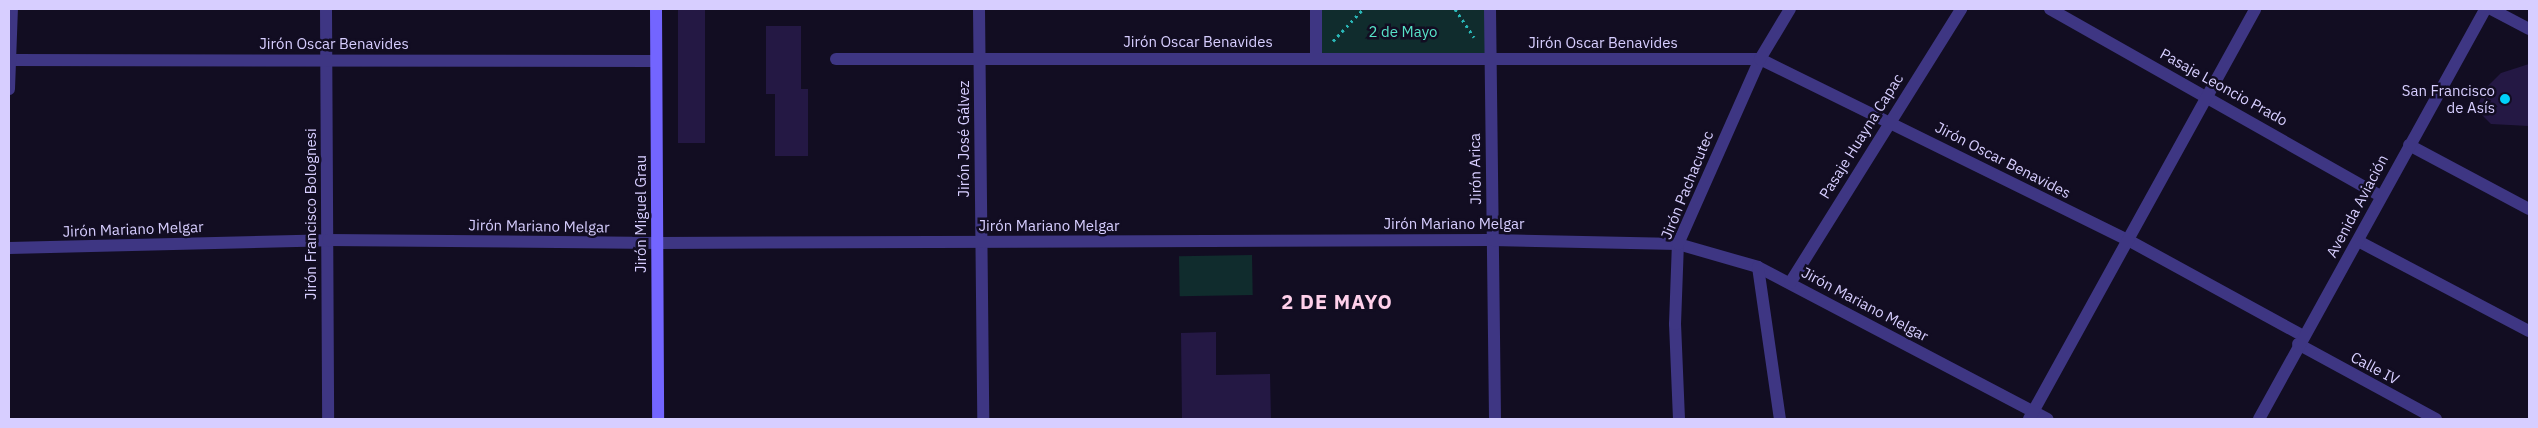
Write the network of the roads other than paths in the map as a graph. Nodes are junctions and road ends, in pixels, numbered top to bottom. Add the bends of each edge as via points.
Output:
1 (12, 9) edge
2 (326, 9) edge
3 (656, 9) edge
4 (979, 9) edge
5 (1316, 9) edge
6 (1490, 9) edge
7 (1790, 9) edge
8 (1961, 9) edge
9 (2050, 9) edge
10 (2255, 9) edge
11 (2485, 9) edge
12 (2491, 9) edge
13 (2529, 29) edge
14 (836, 58) dead end
15 (980, 58) junction
16 (1316, 59) junction
17 (1490, 59) junction
18 (1760, 59) junction
19 (11, 60) junction
20 (326, 60) junction
21 (656, 61) junction
22 (9, 89) edge
23 (2207, 96) junction
24 (1889, 120) junction
25 (2409, 145) junction
26 (2381, 196) junction
27 (2529, 209) edge
28 (328, 240) junction
29 (1492, 240) junction
30 (2128, 240) junction
31 (2358, 241) junction
32 (981, 242) junction
33 (658, 243) junction
34 (1678, 244) junction
35 (9, 248) edge
36 (1758, 267) junction
37 (1790, 283) junction
38 (2529, 331) edge
39 (2300, 340) junction
40 (2031, 415) edge
41 (328, 419) edge
42 (658, 419) edge
43 (983, 419) edge
44 (1495, 419) edge
45 (1679, 419) edge
46 (1780, 419) edge
47 (2048, 419) edge
48 (2259, 419) edge
49 (2436, 419) edge

1 - 19 street
2 - 20 street, Jirón Francisco Bolognesi
3 - 21 main road, Jirón Miguel Grau
4 - 15 street, Jirón José Gálvez
5 - 16 street
6 - 17 street, Jirón Arica
7 - 18 street, Jirón Pachacutec
8 - 24 street, Pasaje Huayna Capac
9 - 23 street, Pasaje Leoncio Prado
10 - 23 street
11 - 25 street, Avenida Aviación
12 - 13 street
14 - 15 street, Jirón Oscar Benavides
15 - 16 street, Jirón Oscar Benavides
15 - 32 street, Jirón José Gálvez
16 - 17 street, Jirón Oscar Benavides
17 - 18 street, Jirón Oscar Benavides
17 - 29 street, Jirón Arica
18 - 24 street, Jirón Oscar Benavides
18 - 34 street, Jirón Pachacutec
19 - 20 street, Jirón Oscar Benavides
19 - 22 street
20 - 21 street, Jirón Oscar Benavides
20 - 28 street, Jirón Francisco Bolognesi
21 - 33 main road, Jirón Miguel Grau
23 - 26 street, Pasaje Leoncio Prado
23 - 30 street
24 - 30 street, Jirón Oscar Benavides
24 - 37 street, Pasaje Huayna Capac
25 - 26 street, Avenida Aviación
25 - 27 street
26 - 31 street, Avenida Aviación
28 - 33 street, Jirón Mariano Melgar
28 - 35 street, Jirón Mariano Melgar
28 - 41 street, Jirón Francisco Bolognesi
29 - 32 street, Jirón Mariano Melgar
29 - 34 street, Jirón Mariano Melgar
29 - 44 street, Jirón Arica
30 - 39 street, Jirón Oscar Benavides
30 - 40 street
31 - 38 street
31 - 39 street, Avenida Aviación
32 - 33 street, Jirón Mariano Melgar
32 - 43 street, Jirón José Gálvez
33 - 42 main road, Jirón Miguel Grau
34 - 36 street, Jirón Mariano Melgar
34 - 45 street, Jirón Pachacutec via 1675,324
36 - 37 street, Jirón Mariano Melgar
36 - 46 street
37 - 40 street, Jirón Mariano Melgar
39 - 48 street, Avenida Aviación
39 - 49 street, Calle IV
40 - 47 street, Jirón Mariano Melgar

